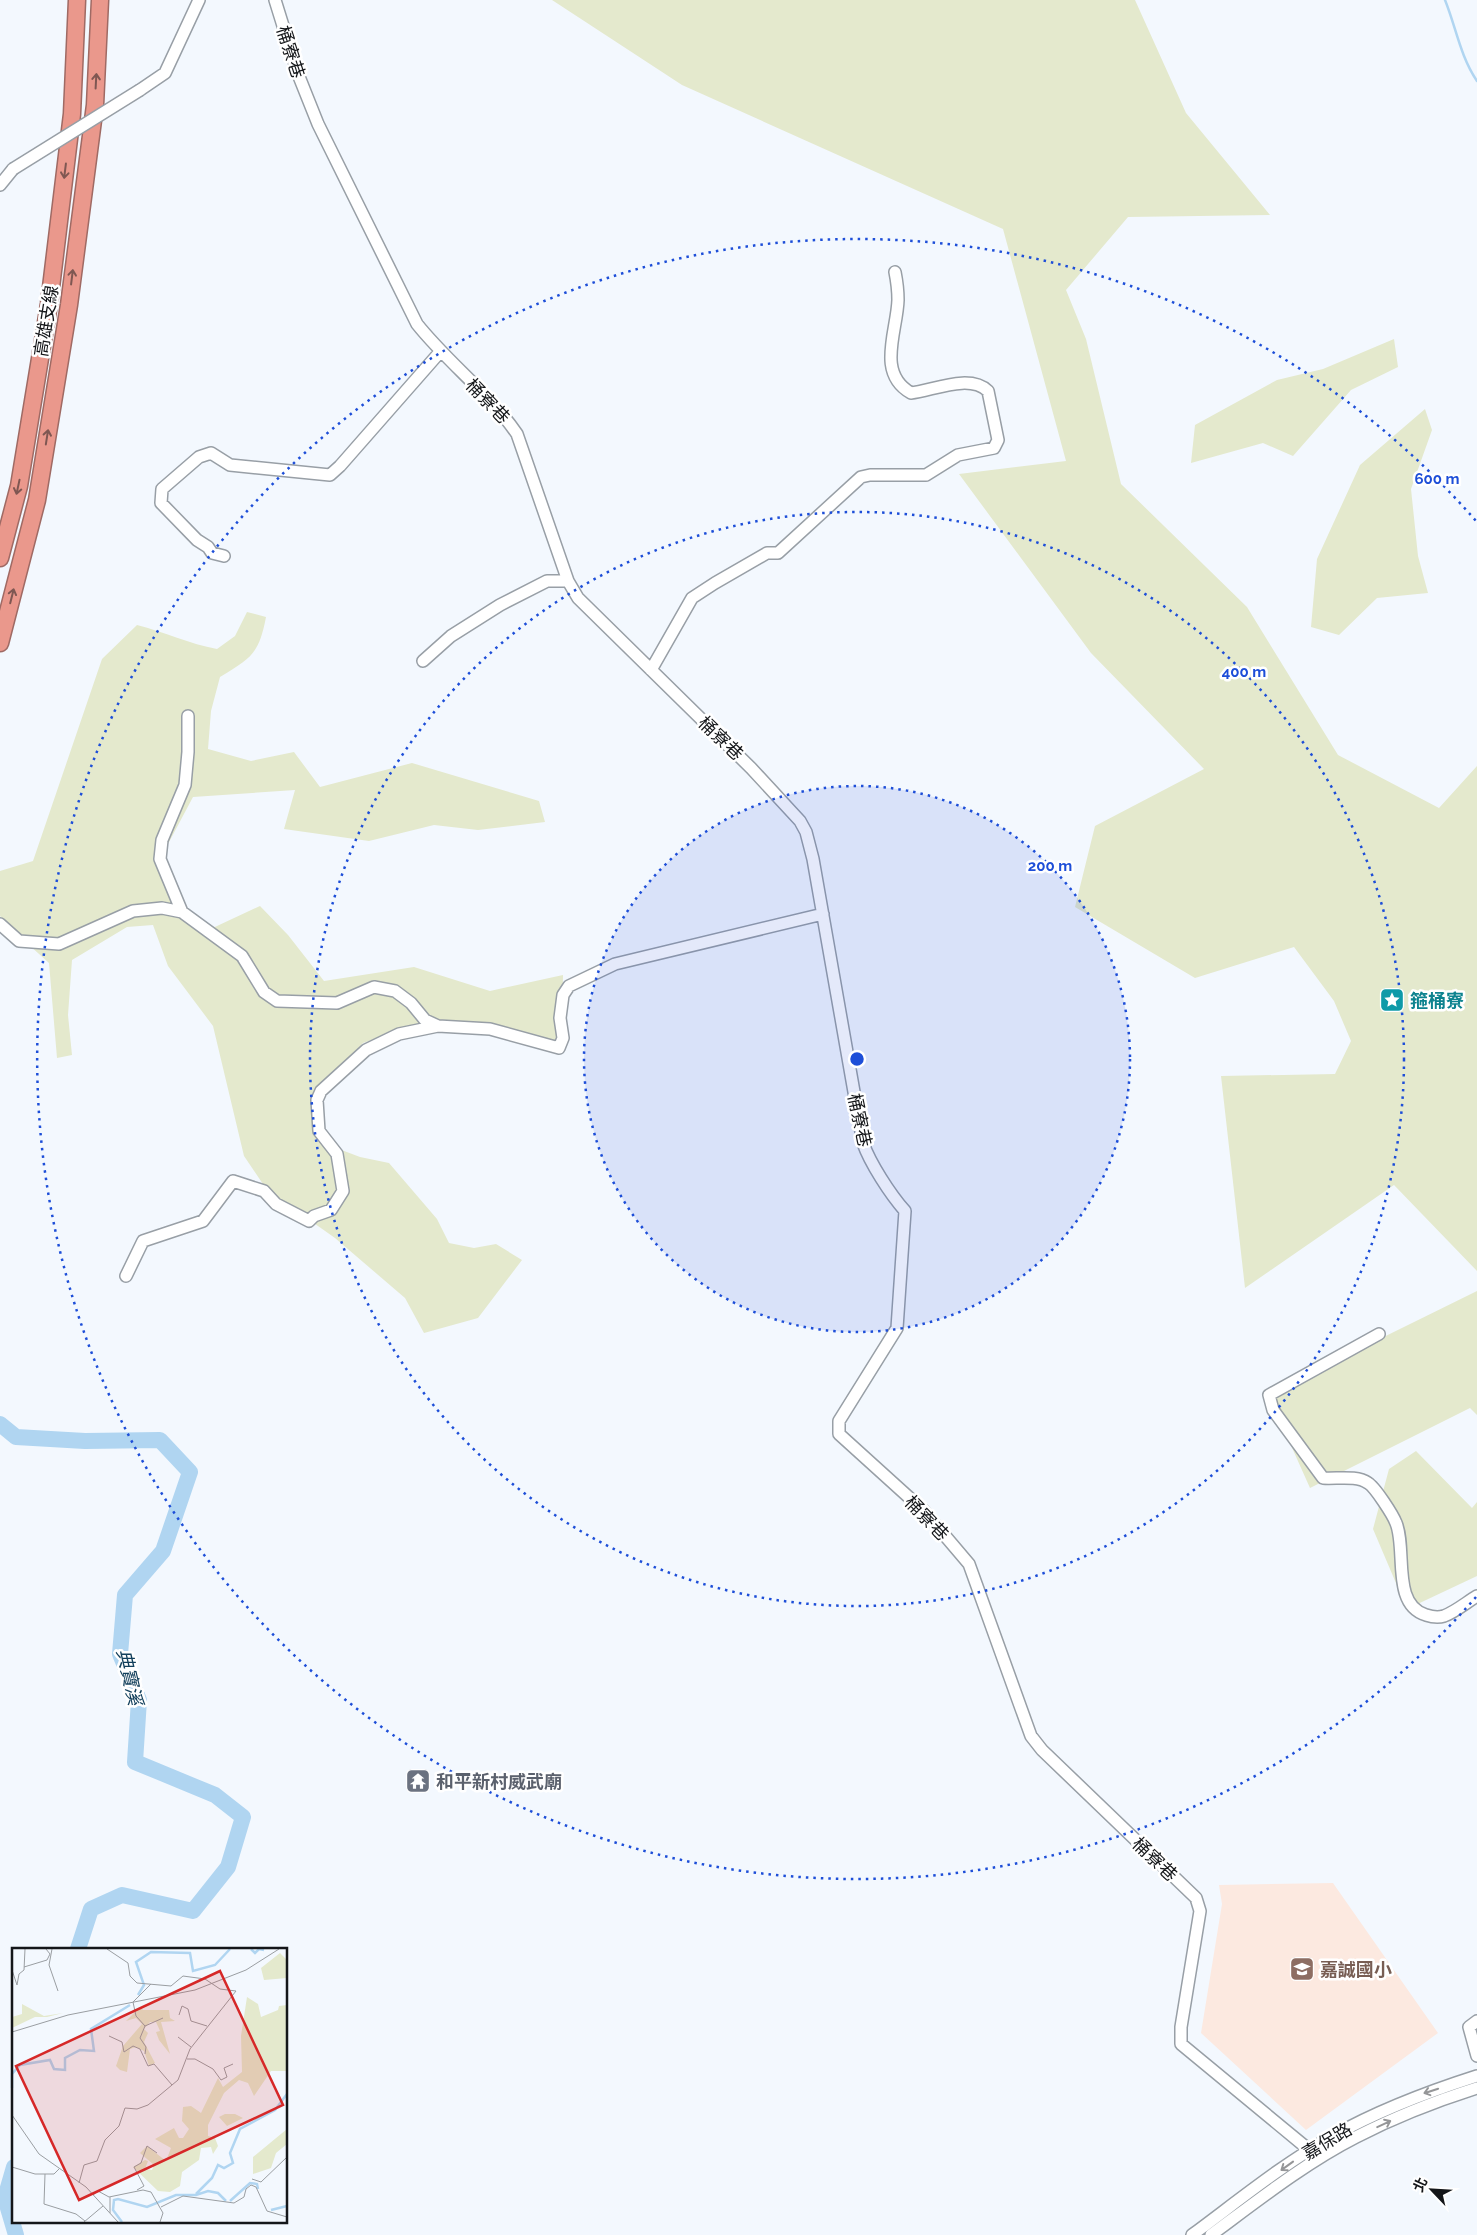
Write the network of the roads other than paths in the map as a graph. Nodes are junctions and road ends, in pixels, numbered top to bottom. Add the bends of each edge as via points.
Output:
1 (78, 0) edge
2 (100, 0) edge
3 (198, 0) edge
4 (275, 0) edge
5 (0, 185) edge
6 (895, 272) dead end
7 (440, 352) junction
8 (224, 556) dead end
9 (0, 558) edge
10 (568, 581) junction
11 (0, 643) edge
12 (424, 661) dead end
13 (651, 670) junction
14 (188, 716) dead end
15 (182, 912) junction
16 (823, 914) junction
17 (0, 924) edge
18 (438, 1026) junction
19 (126, 1276) dead end
20 (1379, 1334) dead end
21 (1477, 1596) edge
22 (1477, 2021) edge
23 (1477, 2056) edge
24 (1477, 2076) edge
25 (1477, 2088) edge
26 (1309, 2150) junction
27 (1320, 2158) junction
28 (1192, 2235) edge
29 (1210, 2235) edge

1 -> 9 highway, 高雄支線 via 72,114 49,304 19,486
11 -> 2 highway, 高雄支線 via 37,500 69,305 95,106
3 - 5 street, bridge via 165,72 13,170
4 - 7 street, 桶寮巷 via 298,74 318,124 417,324
6 - 13 street via 898,301 890,360 893,375 901,387 911,393 958,383 984,387 988,391 998,440 994,448 958,455 926,474 861,477 778,553 767,553 692,598
7 - 8 street via 330,475 230,465 211,453 199,457 162,489 161,503 212,554
7 - 10 street, 桶寮巷 via 506,417 518,434
10 - 12 street via 547,581 500,606 450,636
10 - 13 street, 桶寮巷 via 578,598
13 - 16 street, 桶寮巷 via 800,821 813,859
14 - 15 street via 185,784 162,840 160,860
15 - 17 street via 162,908 133,910 59,944 19,941
15 - 18 street via 242,956 264,992 277,1001 337,1003 374,987 381,988 395,991 425,1020
16 - 18 street via 615,964 569,986 563,995 560,1018 563,1038 559,1048 490,1029
16 - 26 street, 桶寮巷 via 863,1143 904,1211 897,1328 839,1421 839,1434 924,1511 969,1564 1031,1736 1196,1898 1200,1911 1181,2044
18 - 19 street via 400,1034 366,1050 321,1091 317,1100 319,1131 337,1154 343,1192 331,1210 314,1216 309,1222 276,1204 264,1192 234,1181 203,1221 144,1241
20 - 21 street via 1269,1395 1273,1410 1323,1478 1360,1479 1370,1484 1396,1522 1400,1536 1403,1589 1418,1613 1433,1618 1444,1616
22 - 23 street via 1469,2028
24 -> 26 street, 嘉保路 via 1403,2102
27 -> 25 street, 嘉保路 via 1387,2122
26 - 27 street, 桶寮巷
26 -> 28 street, 嘉保路
27 - 29 street, 嘉保路

